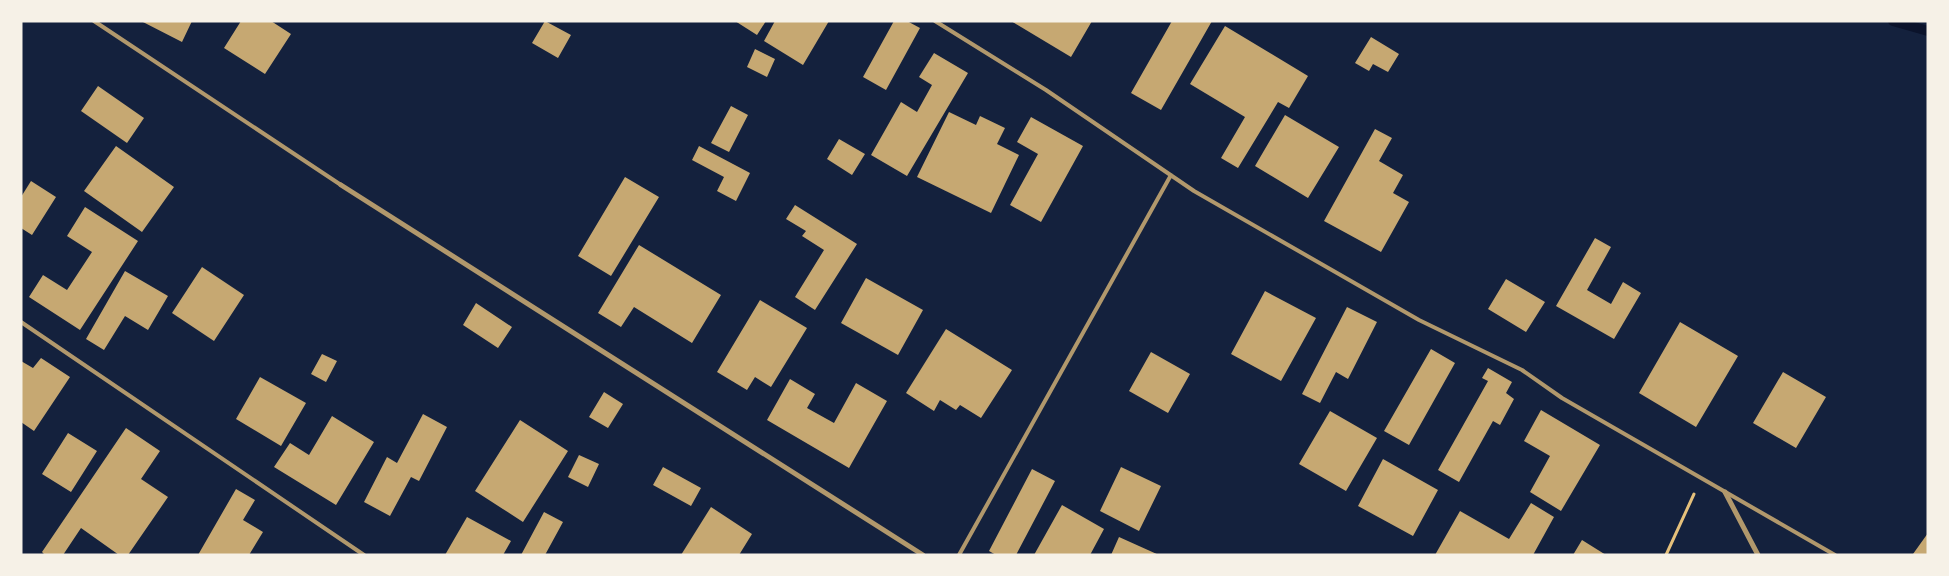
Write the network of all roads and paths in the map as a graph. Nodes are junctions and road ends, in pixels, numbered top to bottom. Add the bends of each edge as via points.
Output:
1 (94, 21) edge
2 (935, 21) edge
3 (1171, 175) junction
4 (342, 185) joint
5 (21, 322) edge
6 (1701, 478) junction
7 (1725, 492) junction
8 (364, 555) edge
9 (923, 555) edge
10 (959, 555) edge
11 (1666, 555) edge
12 (1758, 555) edge
13 (1835, 555) edge

1 - 4 lane
2 - 3 lane via 1046,90
3 - 6 lane via 1419,320 1522,370 1562,398
3 - 10 lane
4 - 9 street
5 - 8 lane
6 - 7 lane
6 - 11 path
7 - 12 street
7 - 13 lane

